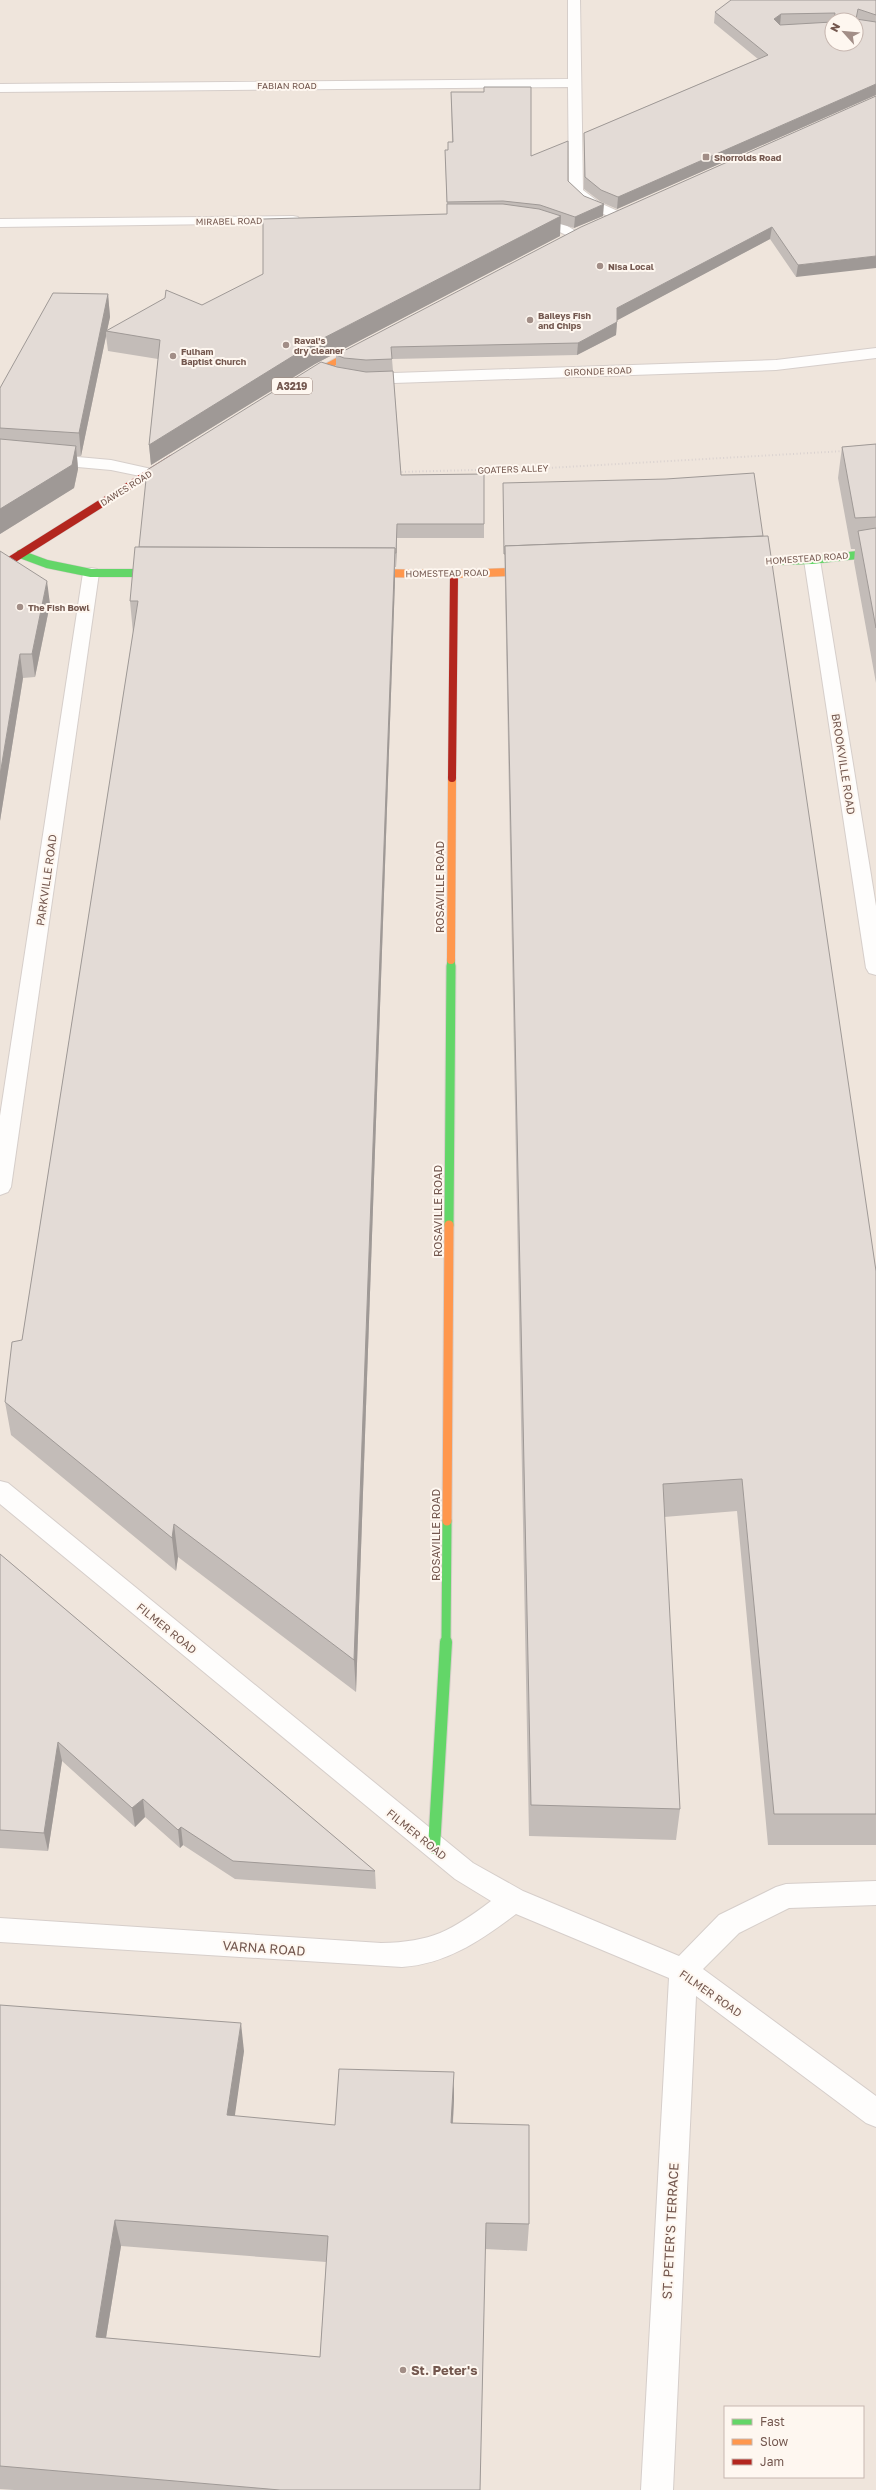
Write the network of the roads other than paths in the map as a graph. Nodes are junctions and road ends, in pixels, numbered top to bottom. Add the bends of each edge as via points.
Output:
1 (574, 0) edge
2 (573, 83) junction
3 (0, 88) edge
4 (621, 214) joint
5 (516, 218) edge
6 (304, 220) edge
7 (604, 222) edge
8 (0, 223) edge
9 (575, 235) edge
10 (371, 342) edge
11 (876, 353) edge
12 (321, 368) junction
13 (295, 384) edge
14 (183, 453) edge
15 (0, 455) edge
16 (150, 473) junction
17 (876, 553) edge
18 (20, 554) junction
19 (812, 560) junction
20 (735, 563) edge
21 (0, 567) edge
22 (540, 571) edge
23 (91, 573) junction
24 (170, 573) edge
25 (358, 573) edge
26 (454, 574) junction
27 (876, 968) edge
28 (0, 1187) edge
29 (0, 1490) edge
30 (434, 1848) junction
31 (876, 1893) edge
32 (513, 1900) junction
33 (0, 1930) edge
34 (683, 1971) junction
35 (876, 2113) edge
36 (657, 2490) edge

1 - 2 street
2 - 3 street, FABIAN ROAD
2 - 4 street via 576,191 597,208
4 - 7 street
5 - 9 street via 556,225
6 - 8 street, MIRABEL ROAD
10 - 12 street, A3219
11 - 12 street, GIRONDE ROAD via 776,365 366,379 344,376
12 - 13 street, A3219
14 - 16 street, DAWES ROAD
15 - 16 street via 111,465
16 - 18 street, DAWES ROAD
17 - 19 street, HOMESTEAD ROAD
18 - 21 street, DAWES ROAD
18 - 23 street via 47,564
19 - 20 street, HOMESTEAD ROAD
19 - 27 street, BROOKVILLE ROAD
22 - 26 street, HOMESTEAD ROAD
23 - 24 street
23 - 28 street, PARKVILLE ROAD
25 - 26 street, HOMESTEAD ROAD
26 - 30 street, ROSAVILLE ROAD via 446,1646
29 - 30 street, FILMER ROAD
30 - 32 street, FILMER ROAD via 464,1871
31 - 34 street via 786,1896 729,1924
32 - 33 street, VARNA ROAD via 478,1926 438,1948 408,1954 381,1955
32 - 34 street, FILMER ROAD
34 - 35 street, FILMER ROAD
34 - 36 street, ST. PETER'S TERRACE

